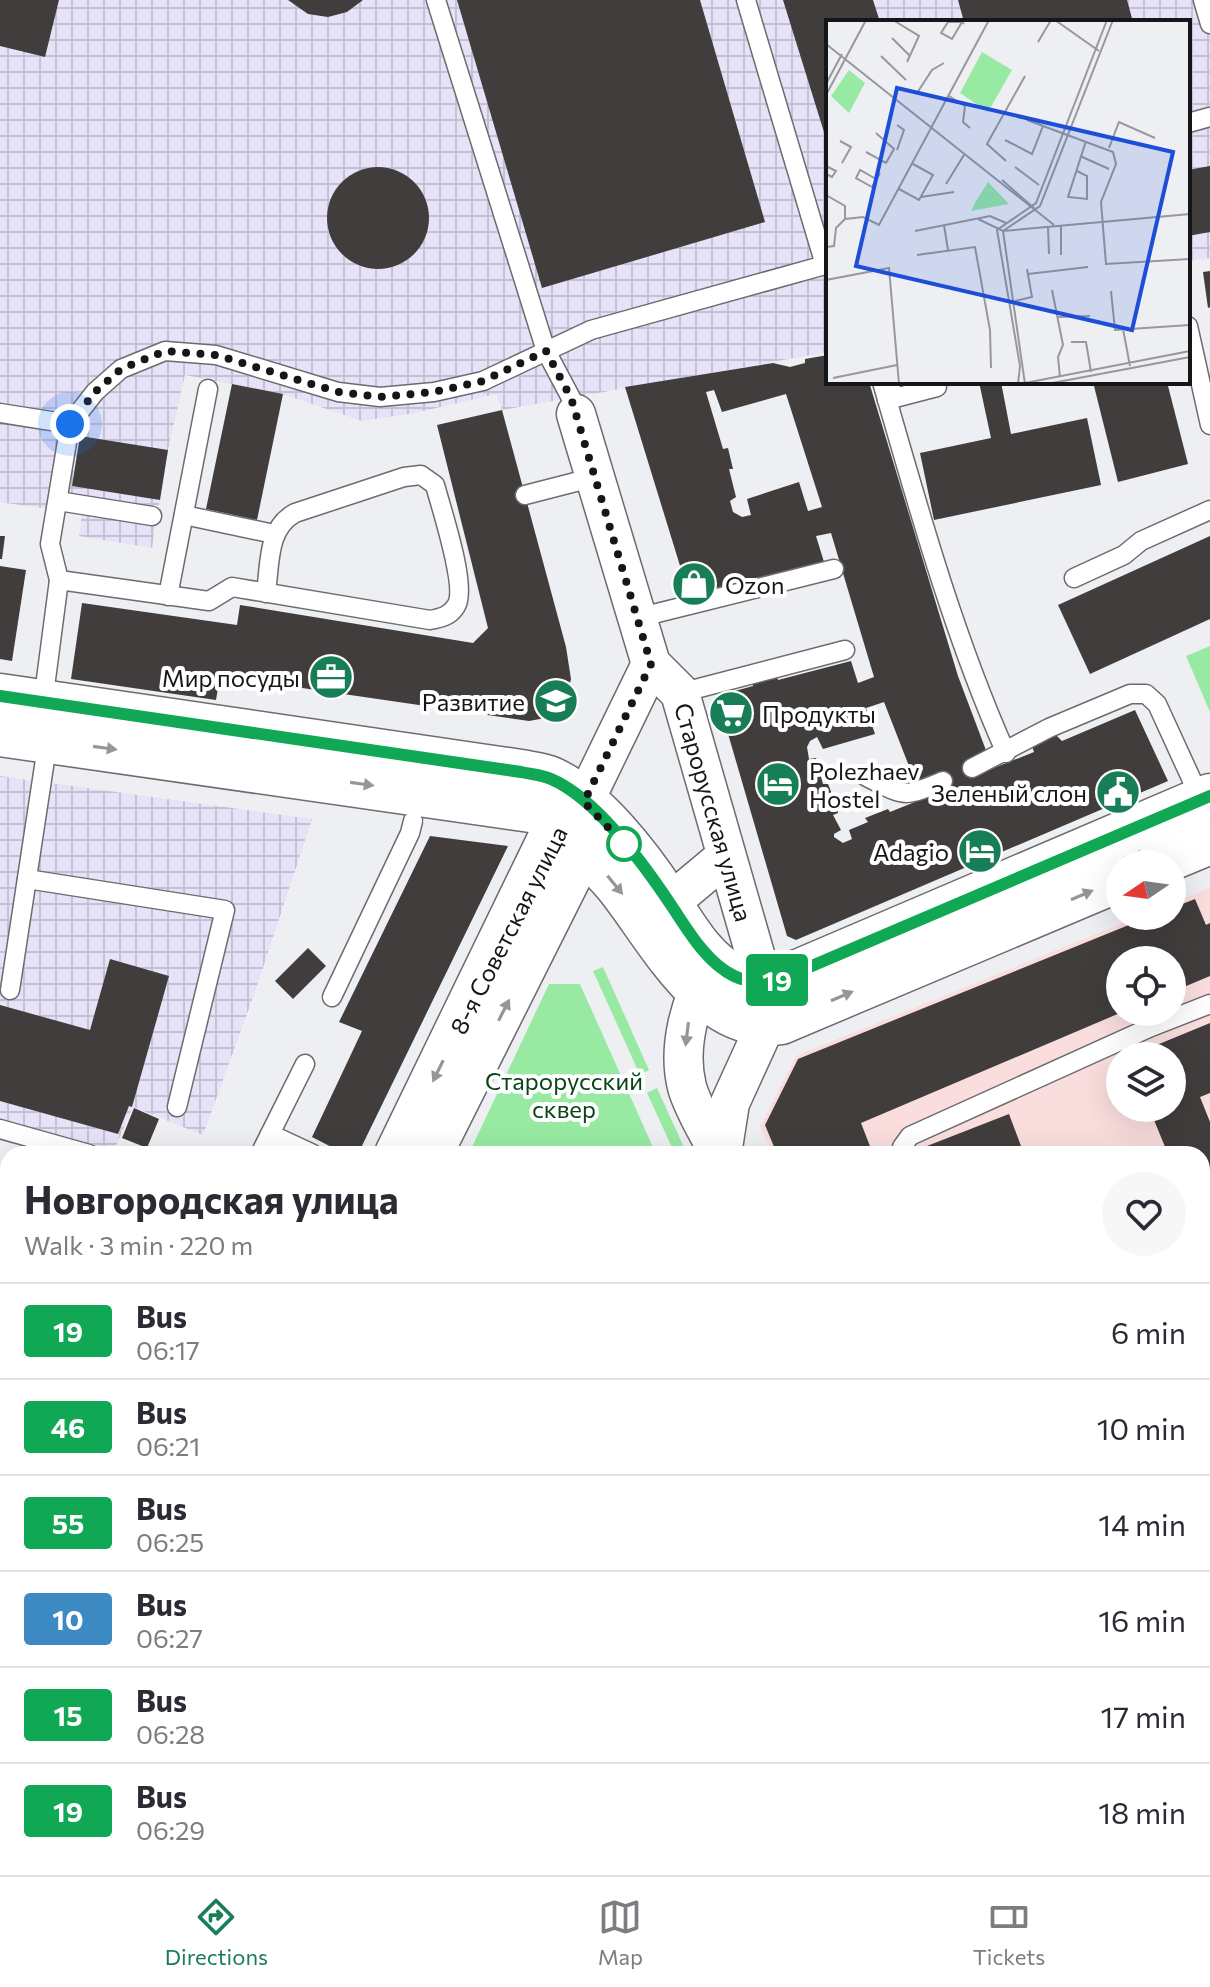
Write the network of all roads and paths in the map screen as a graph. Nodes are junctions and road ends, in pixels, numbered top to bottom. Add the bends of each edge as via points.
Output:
1 (436, 0) edge
2 (746, 0) edge
3 (1203, 0) edge
4 (1210, 24) edge
5 (1210, 117) edge
6 (1190, 122) edge
7 (1190, 335) edge
8 (546, 351) junction
9 (937, 387) dead end
10 (888, 388) edge
11 (208, 389) dead end
12 (0, 413) edge
13 (576, 414) joint
14 (70, 424) junction
15 (1210, 425) edge
16 (595, 477) junction
17 (525, 495) dead end
18 (58, 501) junction
19 (1210, 510) edge
20 (184, 515) junction
21 (152, 516) dead end
22 (274, 534) junction
23 (834, 569) dead end
24 (1074, 578) dead end
25 (59, 580) junction
26 (266, 593) junction
27 (168, 596) junction
28 (637, 618) junction
29 (845, 650) dead end
30 (651, 664) junction
31 (680, 693) junction
32 (0, 696) edge
33 (46, 721) junction
34 (0, 734) edge
35 (1006, 753) junction
36 (972, 768) dead end
37 (865, 776) dead end
38 (943, 781) dead end
39 (1206, 798) edge
40 (413, 821) dead end
41 (575, 825) junction
42 (1210, 842) edge
43 (1186, 852) edge
44 (726, 856) junction
45 (27, 879) junction
46 (1106, 885) edge
47 (657, 914) junction
48 (706, 975) junction
49 (10, 990) dead end
50 (332, 997) dead end
51 (764, 1003) junction
52 (1210, 1004) edge
53 (305, 1064) dead end
54 (177, 1107) dead end
55 (0, 1129) edge
56 (270, 1134) junction
57 (61, 1146) edge
58 (264, 1146) edge
59 (296, 1146) edge
60 (401, 1146) edge
61 (434, 1146) edge
62 (717, 1146) edge
63 (722, 1146) edge
64 (903, 1146) edge

1 - 8 lane
2 - 8 lane via 825,265 591,330
3 - 4 lane
5 - 6 lane
7 - 15 lane
8 - 13 lane
8 - 14 lane via 483,381 380,397 338,392 216,355 165,351 121,369
9 - 10 lane
10 - 35 lane via 895,433 937,569
11 - 20 lane
12 - 14 lane
13 - 16 street, Старорусская улица
14 - 18 lane
16 - 17 lane
16 - 28 street, Старорусская улица
18 - 21 lane
18 - 25 lane via 50,544
19 - 24 lane
20 - 22 lane
20 - 27 lane
22 - 26 lane
22 - 26 lane via 282,520 295,513 421,475 435,485 451,513 461,586 458,605 446,616 430,620
23 - 28 lane
25 - 27 lane
25 - 33 lane
26 - 27 lane via 232,587 209,601
28 - 30 street, Старорусская улица
29 - 31 lane
30 - 31 street, Старорусская улица
30 - 41 street, Старорусская улица
31 - 44 street, Старорусская улица
32 - 33 street
33 - 34 street
33 - 41 street via 515,806
33 - 45 lane
35 - 36 lane
35 - 39 lane via 1130,694 1146,694 1157,704
37 - 38 lane via 911,794
39 - 51 street via 776,981
40 - 50 lane
41 - 47 street via 615,883
41 -> 60 street, 8-я Советская улица
61 -> 41 street, 8-я Советская улица via 535,950
42 - 43 street
44 - 47 street
44 - 51 street, Старорусская улица
45 - 49 lane
45 - 54 lane via 225,910
51 -> 46 street via 781,1022
47 - 48 street via 691,936
48 - 51 street via 736,977
48 -> 62 street via 686,1036 687,1086
51 - 63 street via 730,1103
52 - 64 lane via 910,1136
53 - 56 lane
55 - 57 lane
56 - 58 lane
56 - 59 lane

